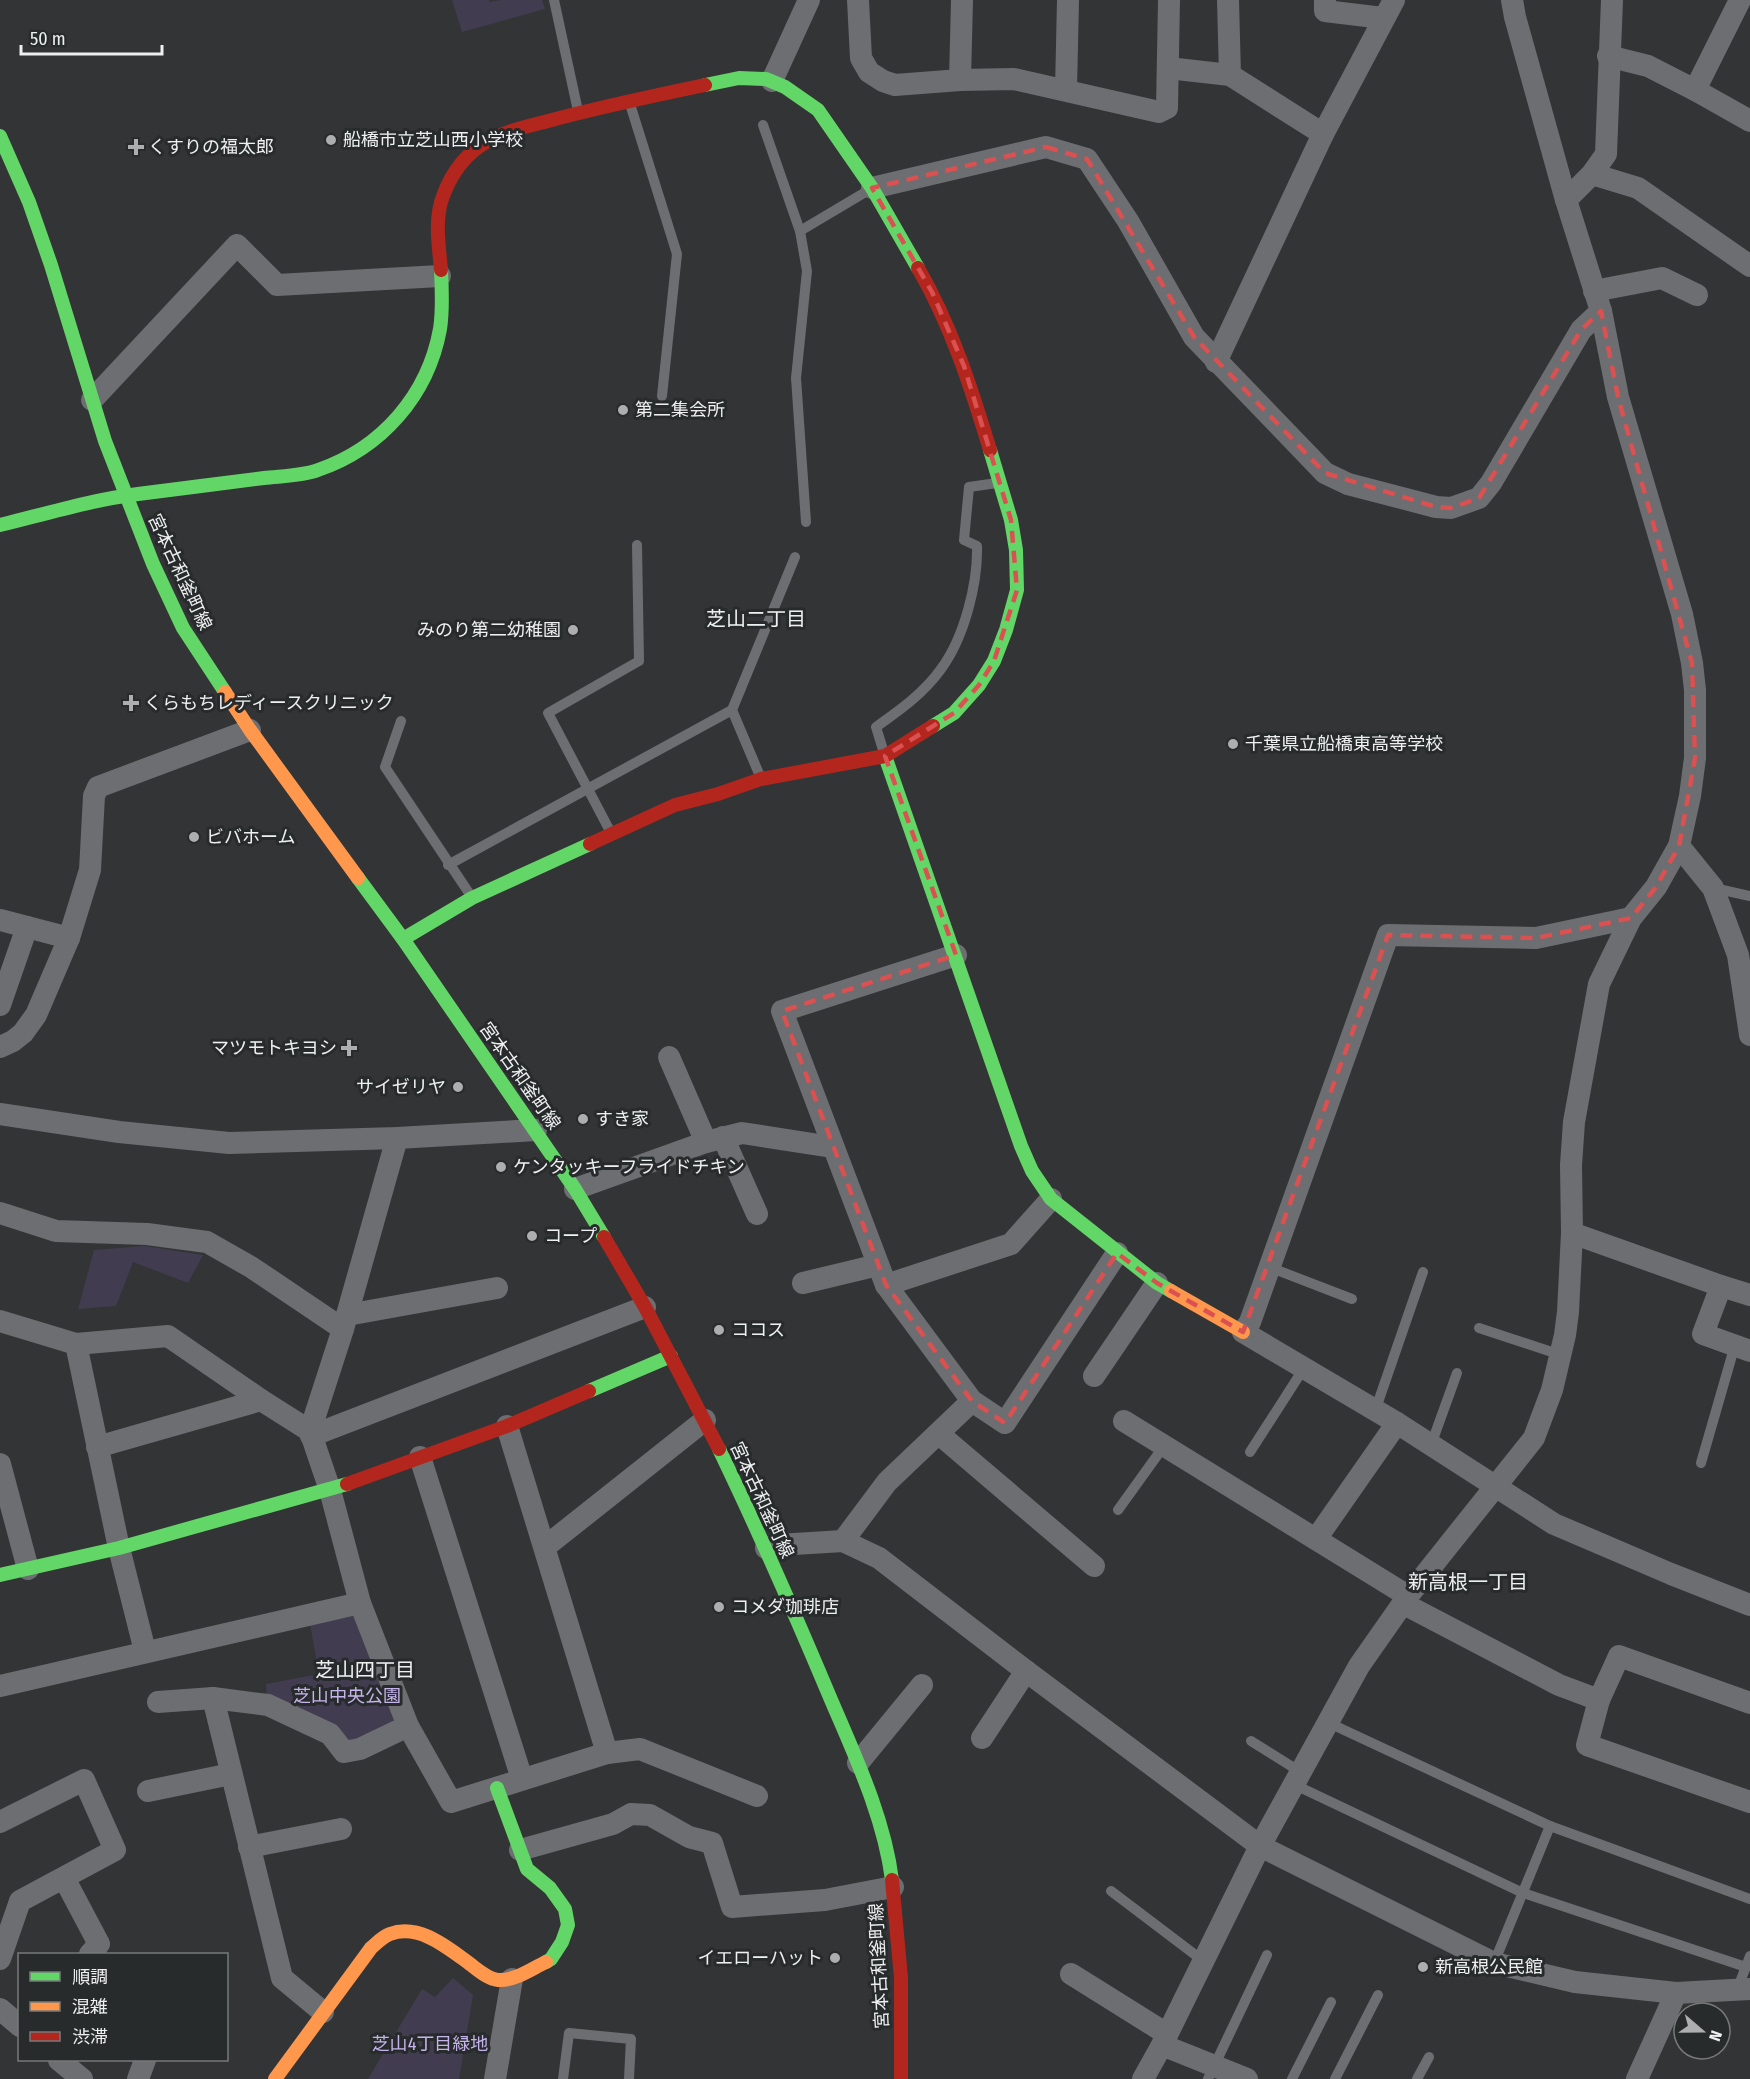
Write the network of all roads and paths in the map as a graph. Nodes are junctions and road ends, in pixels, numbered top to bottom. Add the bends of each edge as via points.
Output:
1 (554, 0) edge
2 (809, 0) edge
3 (858, 0) edge
4 (962, 0) edge
5 (1068, 0) edge
6 (1169, 0) edge
7 (1228, 0) edge
8 (1325, 0) edge
9 (1512, 0) edge
10 (1612, 0) edge
11 (1740, 0) edge
12 (1388, 9) edge
13 (1608, 56) junction
14 (1168, 68) junction
15 (1230, 75) junction
16 (960, 80) junction
17 (772, 81) junction
18 (1066, 90) junction
19 (1695, 90) junction
20 (629, 101) junction
21 (578, 112) junction
22 (1750, 121) edge
23 (763, 125) dead end
24 (1323, 134) junction
25 (0, 136) edge
26 (1592, 174) junction
27 (872, 188) junction
28 (1566, 200) junction
29 (800, 231) junction
30 (1750, 266) edge
31 (440, 276) junction
32 (1697, 296) dead end
33 (1598, 301) junction
34 (1216, 362) junction
35 (662, 396) dead end
36 (92, 400) junction
37 (998, 483) junction
38 (125, 496) junction
39 (806, 522) dead end
40 (0, 525) edge
41 (637, 545) dead end
42 (795, 557) dead end
43 (732, 710) junction
44 (401, 721) dead end
45 (250, 730) junction
46 (885, 756) junction
47 (761, 779) junction
48 (589, 788) junction
49 (611, 834) junction
50 (1679, 846) junction
51 (448, 865) junction
52 (1713, 888) junction
53 (1750, 896) edge
54 (472, 898) junction
55 (1630, 918) junction
56 (0, 920) edge
57 (27, 927) junction
58 (69, 938) junction
59 (403, 939) junction
60 (956, 955) junction
61 (0, 1005) edge
62 (1750, 1035) edge
63 (0, 1047) edge
64 (669, 1057) dead end
65 (0, 1114) edge
66 (536, 1130) junction
67 (396, 1138) junction
68 (715, 1140) junction
69 (832, 1147) junction
70 (575, 1189) junction
71 (1051, 1199) junction
72 (0, 1213) edge
73 (758, 1214) dead end
74 (1572, 1233) junction
75 (1117, 1253) junction
76 (1269, 1267) junction
77 (1423, 1272) dead end
78 (882, 1275) junction
79 (803, 1283) dead end
80 (1157, 1283) junction
81 (1721, 1286) junction
82 (497, 1288) dead end
83 (1750, 1295) edge
84 (1352, 1299) dead end
85 (645, 1307) junction
86 (0, 1321) edge
87 (345, 1322) junction
88 (1479, 1328) dead end
89 (1243, 1332) junction
90 (76, 1344) junction
91 (1743, 1348) edge
92 (1562, 1355) junction
93 (671, 1356) junction
94 (1305, 1368) junction
95 (1457, 1373) dead end
96 (1094, 1376) dead end
97 (261, 1400) junction
98 (972, 1401) junction
99 (1376, 1411) junction
100 (705, 1420) junction
101 (1124, 1421) dead end
102 (1397, 1423) junction
103 (507, 1426) junction
104 (310, 1434) junction
105 (939, 1434) junction
106 (1431, 1445) junction
107 (1164, 1446) junction
108 (97, 1447) junction
109 (1250, 1452) dead end
110 (420, 1457) junction
111 (1701, 1463) dead end
112 (0, 1464) edge
113 (1497, 1486) junction
114 (330, 1490) junction
115 (1118, 1510) dead end
116 (1316, 1539) junction
117 (843, 1541) junction
118 (545, 1547) junction
119 (119, 1548) junction
120 (766, 1548) junction
121 (1094, 1566) dead end
122 (28, 1569) junction
123 (0, 1575) edge
124 (1406, 1600) junction
125 (360, 1603) junction
126 (1750, 1605) edge
127 (145, 1652) junction
128 (1026, 1671) junction
129 (922, 1685) dead end
130 (0, 1686) edge
131 (213, 1698) junction
132 (1599, 1700) junction
133 (158, 1702) dead end
134 (1750, 1703) edge
135 (1329, 1723) junction
136 (408, 1726) junction
137 (982, 1738) dead end
138 (1251, 1741) dead end
139 (607, 1753) junction
140 (858, 1763) junction
141 (231, 1774) junction
142 (1296, 1778) junction
143 (522, 1779) junction
144 (497, 1788) junction
145 (148, 1791) dead end
146 (757, 1796) dead end
147 (1750, 1802) edge
148 (0, 1822) edge
149 (1550, 1826) junction
150 (341, 1829) dead end
151 (1260, 1846) junction
152 (249, 1847) junction
153 (520, 1850) junction
154 (64, 1878) junction
155 (893, 1887) junction
156 (1111, 1891) dead end
157 (1523, 1893) junction
158 (1750, 1899) edge
159 (91, 1953) edge
160 (1267, 1955) dead end
161 (1750, 1956) edge
162 (0, 1959) edge
163 (1202, 1960) junction
164 (1494, 1963) junction
165 (1071, 1974) dead end
166 (512, 1979) junction
167 (1744, 1982) edge
168 (1676, 1993) junction
169 (1378, 1995) dead end
170 (1331, 2002) dead end
171 (0, 2009) edge
172 (323, 2012) junction
173 (18, 2024) edge
174 (1164, 2040) junction
175 (1429, 2057) dead end
176 (59, 2061) edge
177 (60, 2061) edge
178 (145, 2061) edge
179 (1211, 2072) edge
180 (52, 2079) edge
181 (82, 2079) edge
182 (138, 2079) edge
183 (275, 2079) edge
184 (495, 2079) edge
185 (562, 2079) edge
186 (629, 2079) edge
187 (900, 2079) edge
188 (1143, 2079) edge
189 (1246, 2079) edge
190 (1292, 2079) edge
191 (1335, 2079) edge
192 (1417, 2079) edge
193 (1637, 2079) edge

1 - 21 lane
2 - 17 street
3 - 16 street via 861,58 869,72 895,85
4 - 16 street
5 - 18 street
6 - 14 street
7 - 15 street
8 - 12 street via 1325,11
9 - 28 street
10 - 13 street
11 - 19 street
12 - 24 street
13 - 19 street via 1648,66
13 - 26 street via 1606,154
14 - 15 street
14 - 18 street via 1167,108 1159,112
15 - 24 street
16 - 18 street via 1014,79
17 - 20 street via 740,78
17 - 27 street via 818,110
19 - 22 street
20 - 21 street
20 - 35 lane via 677,254
21 - 31 street via 504,134 473,151 446,192 438,218
23 - 29 lane
24 - 34 street
25 - 36 street, 宮本古和釜町線 via 51,264
26 - 28 street
26 - 30 street via 1638,188
27 - 29 lane
27 - 34 street via 1046,147 1087,159 1128,221 1194,337
27 - 37 street via 932,292 953,339
28 - 33 street
29 - 39 lane via 807,271 796,378
31 - 36 street via 277,285 237,245
31 - 38 street via 440,326 426,374 398,419 368,446 316,471
32 - 33 street via 1662,278
33 - 34 street via 1491,483 1479,498 1451,508 1364,489 1325,473
33 - 50 street via 1618,396 1682,614 1692,663 1695,758
36 - 38 street, 宮本古和釜町線
37 - 46 street via 1013,530 1017,590 994,661 954,713
37 - 46 lane via 969,487 964,540 977,546 978,568 966,615 942,668 906,706 876,727
38 - 40 street
38 - 45 street, 宮本古和釜町線 via 183,628
41 - 48 lane via 639,660 548,713
42 - 43 lane
43 - 47 lane
43 - 48 lane
44 - 51 lane via 386,767
45 - 58 street via 98,787 94,796 90,870
45 - 59 street, 宮本古和釜町線
46 - 47 street
46 - 60 street
47 - 49 street via 675,805
48 - 49 lane
48 - 51 lane
49 - 54 street
50 - 52 street
50 - 55 street via 1656,887
51 - 54 lane
52 - 53 lane
52 - 62 street via 1737,955
54 - 59 street
55 - 74 street via 1599,984 1587,1047 1570,1165
55 - 76 street via 1536,938 1388,935
56 - 57 street
57 - 58 street
57 - 61 street
58 - 63 street via 36,1016 23,1033
59 - 66 street, 宮本古和釜町線
60 - 69 street via 782,1011
60 - 71 street via 1022,1146 1032,1171
64 - 68 street
65 - 67 street via 229,1143
66 - 67 street
66 - 70 street, 宮本古和釜町線
67 - 87 street
68 - 69 street via 742,1132
68 - 70 street
68 - 73 street
69 - 78 street
70 - 85 street, 宮本古和釜町線
71 - 75 street
71 - 78 street via 1011,1244
72 - 87 street via 56,1231 147,1234 207,1242
74 - 81 street
74 - 92 street
75 - 80 street
75 - 98 street via 1005,1423
76 - 84 lane
76 - 89 street
77 - 99 lane
78 - 79 street
78 - 98 street
80 - 89 street
80 - 96 street
81 - 83 street
81 - 91 street via 1703,1334
82 - 87 street
85 - 93 street, 宮本古和釜町線
85 - 104 street
86 - 90 street
87 - 104 street
88 - 92 lane
89 - 94 street
90 - 97 street via 168,1336
90 - 108 street
91 - 111 lane
92 - 113 street via 1534,1438
93 - 100 street, 宮本古和釜町線
93 - 103 street
94 - 99 street
94 - 109 lane
95 - 106 lane
97 - 104 street
97 - 108 street
98 - 105 street
99 - 102 street
100 - 118 street
100 - 120 street, 宮本古和釜町線
101 - 107 street
102 - 106 street
102 - 116 street
103 - 110 street
103 - 118 street
104 - 114 street
105 - 117 street via 887,1482
105 - 121 street
106 - 113 street
107 - 115 lane
107 - 116 street
108 - 119 street
110 - 114 street
110 - 143 street
112 - 122 street
113 - 124 street
113 - 126 street via 1554,1524
114 - 119 street
114 - 125 street
116 - 124 street
117 - 120 street
117 - 128 street via 879,1558
118 - 139 street
119 - 122 street
119 - 127 street
120 - 140 street, 宮本古和釜町線
122 - 123 street
124 - 132 street via 1559,1685
124 - 135 street via 1359,1666
125 - 127 street
125 - 136 street
127 - 130 street
128 - 137 street
128 - 151 street
129 - 140 street
131 - 133 street
131 - 136 street via 268,1705 330,1734 344,1752 360,1749
131 - 141 street
132 - 134 street via 1619,1656
132 - 147 street via 1587,1745
135 - 142 street
135 - 149 lane
136 - 144 street via 451,1802
138 - 142 lane
139 - 143 street
139 - 146 street via 640,1749
140 - 155 street, 宮本古和釜町線 via 878,1817
141 - 145 street
141 - 152 street
142 - 151 street
142 - 157 lane
143 - 144 street
144 - 153 street
148 - 154 street via 84,1780 115,1850
149 - 157 lane
149 - 158 lane
150 - 152 street
151 - 163 street
151 - 164 street
152 - 172 street via 282,1978
153 - 155 street via 614,1824 630,1814 650,1815 689,1837 712,1843 732,1907 825,1900
153 - 166 street via 526,1869 550,1887 565,1909 568,1925 551,1959
154 - 159 street via 99,1944
154 - 162 street via 20,1901
155 - 187 street, 宮本古和釜町線 via 901,1978
156 - 163 lane
157 - 164 lane
157 - 167 lane
160 - 179 lane
161 - 167 lane
163 - 174 street
164 - 168 street via 1575,1982
165 - 174 street
166 - 172 street via 496,1980 483,1974 423,1934 389,1934 371,1948
166 - 184 street
167 - 168 street
168 - 193 street
169 - 191 lane
170 - 190 lane
171 - 173 street
172 - 183 street
174 - 179 street
174 - 188 street
175 - 192 lane
176 - 180 street
177 - 181 street
178 - 182 street
179 - 189 street
185 - 186 lane via 569,2033 631,2039

